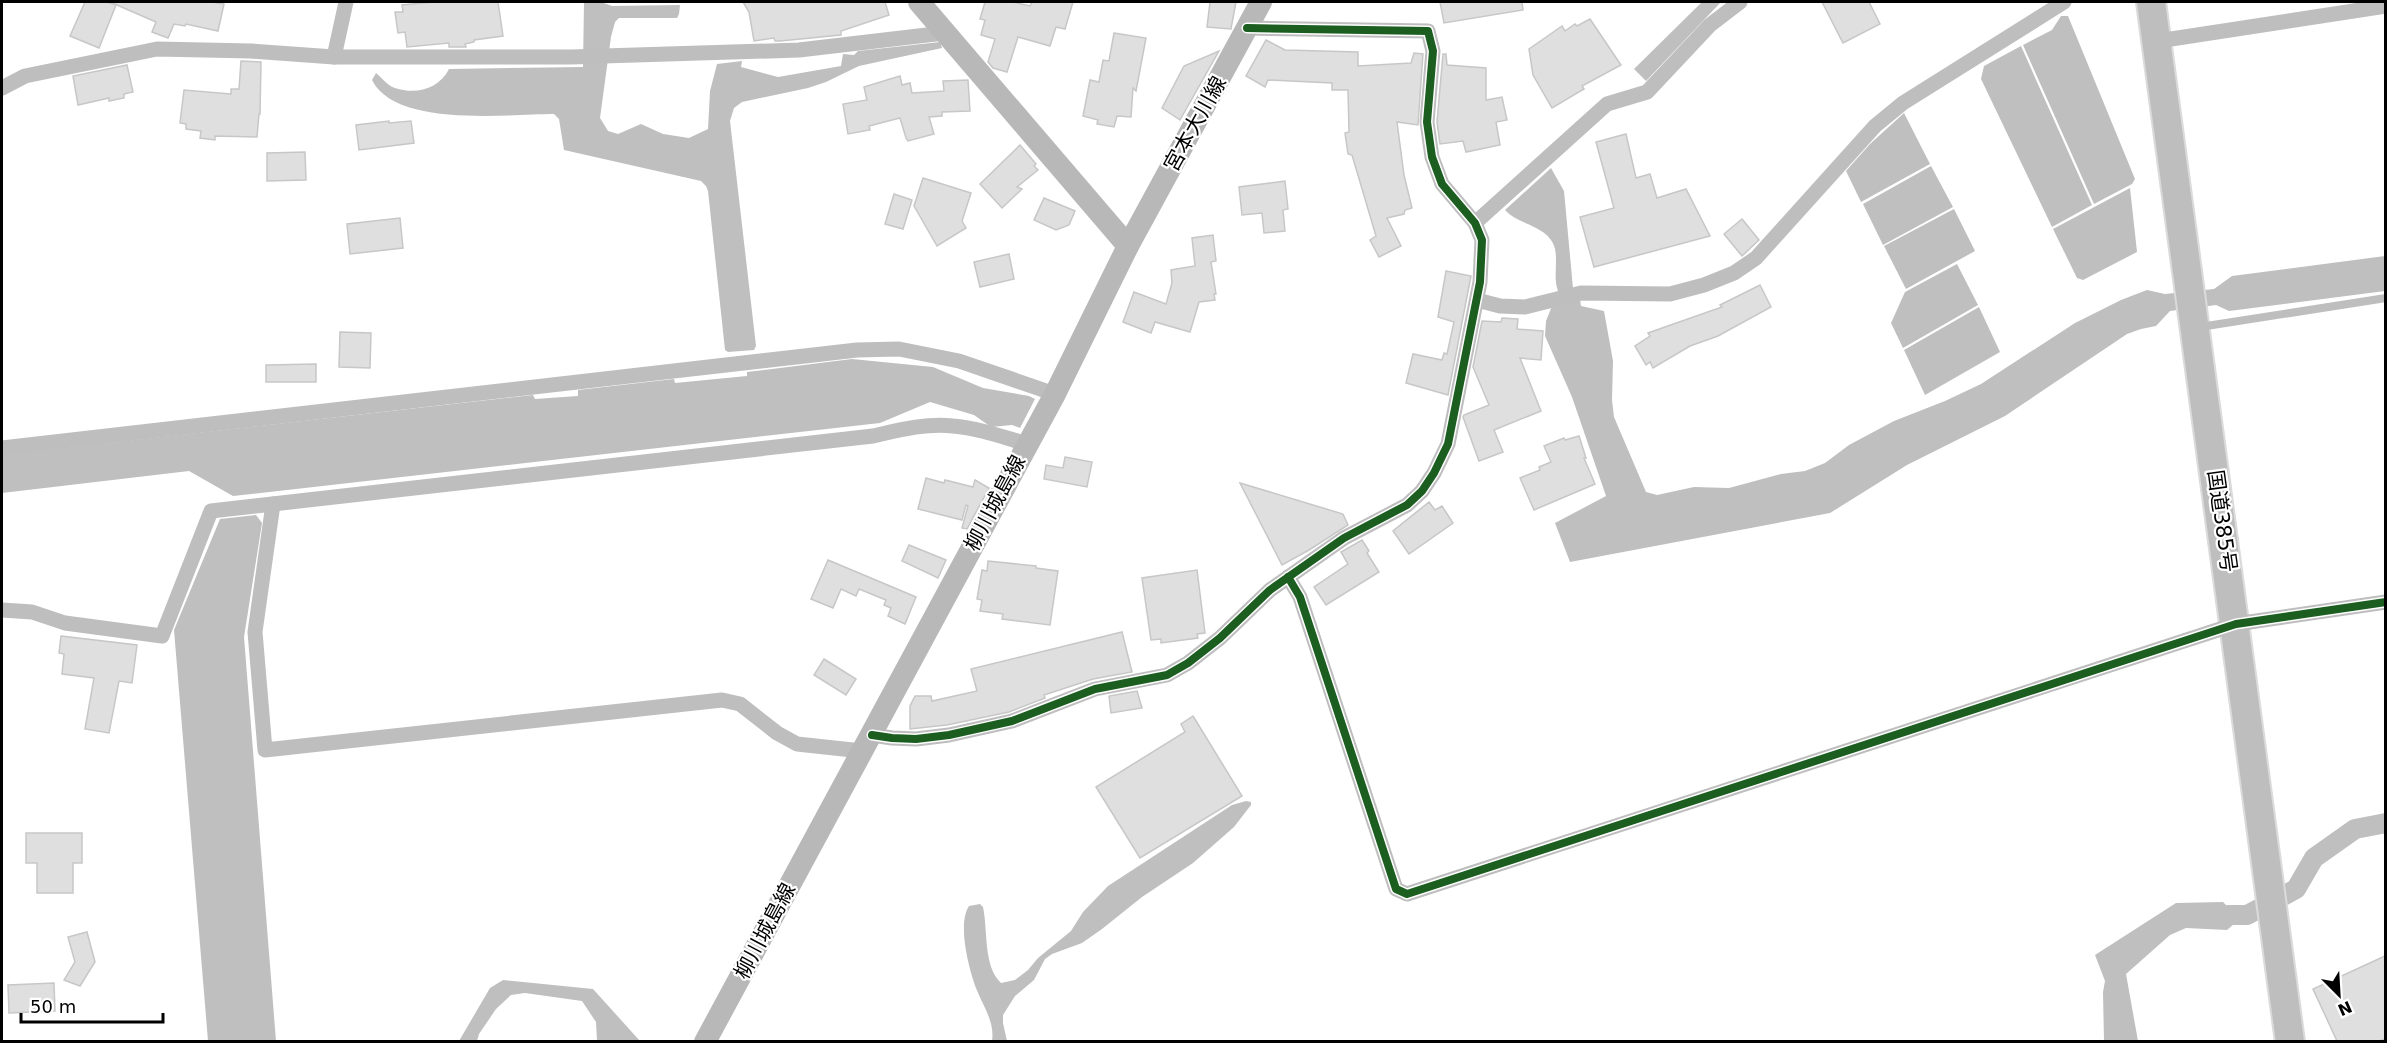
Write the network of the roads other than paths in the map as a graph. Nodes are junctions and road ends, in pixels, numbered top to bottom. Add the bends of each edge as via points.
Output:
1 (346, 2) edge
2 (919, 2) edge
3 (1261, 2) edge
4 (1740, 2) edge
5 (2064, 2) edge
6 (2151, 2) edge
7 (2385, 6) edge
8 (1247, 28) junction
9 (944, 33) junction
10 (2158, 41) junction
11 (334, 57) junction
12 (2, 88) edge
13 (1475, 223) junction
14 (1128, 246) junction
15 (2385, 298) edge
16 (1477, 300) junction
17 (2194, 322) junction
18 (1054, 396) junction
19 (1027, 444) junction
20 (2, 448) edge
21 (273, 504) junction
22 (1288, 577) junction
23 (2385, 602) edge
24 (2, 610) edge
25 (2236, 624) junction
26 (867, 743) junction
27 (705, 1041) edge
28 (2290, 1041) edge

1 - 11 street
2 - 9 main road
3 - 8 main road, 宮本大川線
4 - 13 street via 1710,25 1647,92 1607,105
5 - 16 street via 1903,103 1875,126 1756,258 1734,273 1670,294 1581,293 1526,307
6 - 10 highway, 国道385号
7 - 10 street
8 - 13 street via 1428,31 1433,51 1427,122 1432,157 1442,184
8 - 14 main road, 宮本大川線
9 - 11 street via 799,50 571,57
9 - 14 main road
10 - 17 highway, 国道385号
11 - 12 street via 157,49 25,76
13 - 16 street via 1482,240
14 - 18 main road, 柳川城島線
15 - 17 lane
16 - 22 street via 1448,444 1422,491 1407,505 1344,538
17 - 25 highway, 国道385号
18 - 19 main road, 柳川城島線
18 - 20 street via 959,361 899,349 856,350
19 - 21 street via 951,425 923,426 873,436
19 - 26 main road, 柳川城島線
21 - 24 street via 211,511 162,636
21 - 26 street via 255,632 265,750 722,700 740,704 797,744
22 - 25 street via 1300,597 1396,889 1407,894
22 - 26 street via 1220,638 1167,675 1095,689 1012,721 949,735
23 - 25 street
25 - 28 highway, 国道385号
26 - 27 main road, 柳川城島線

